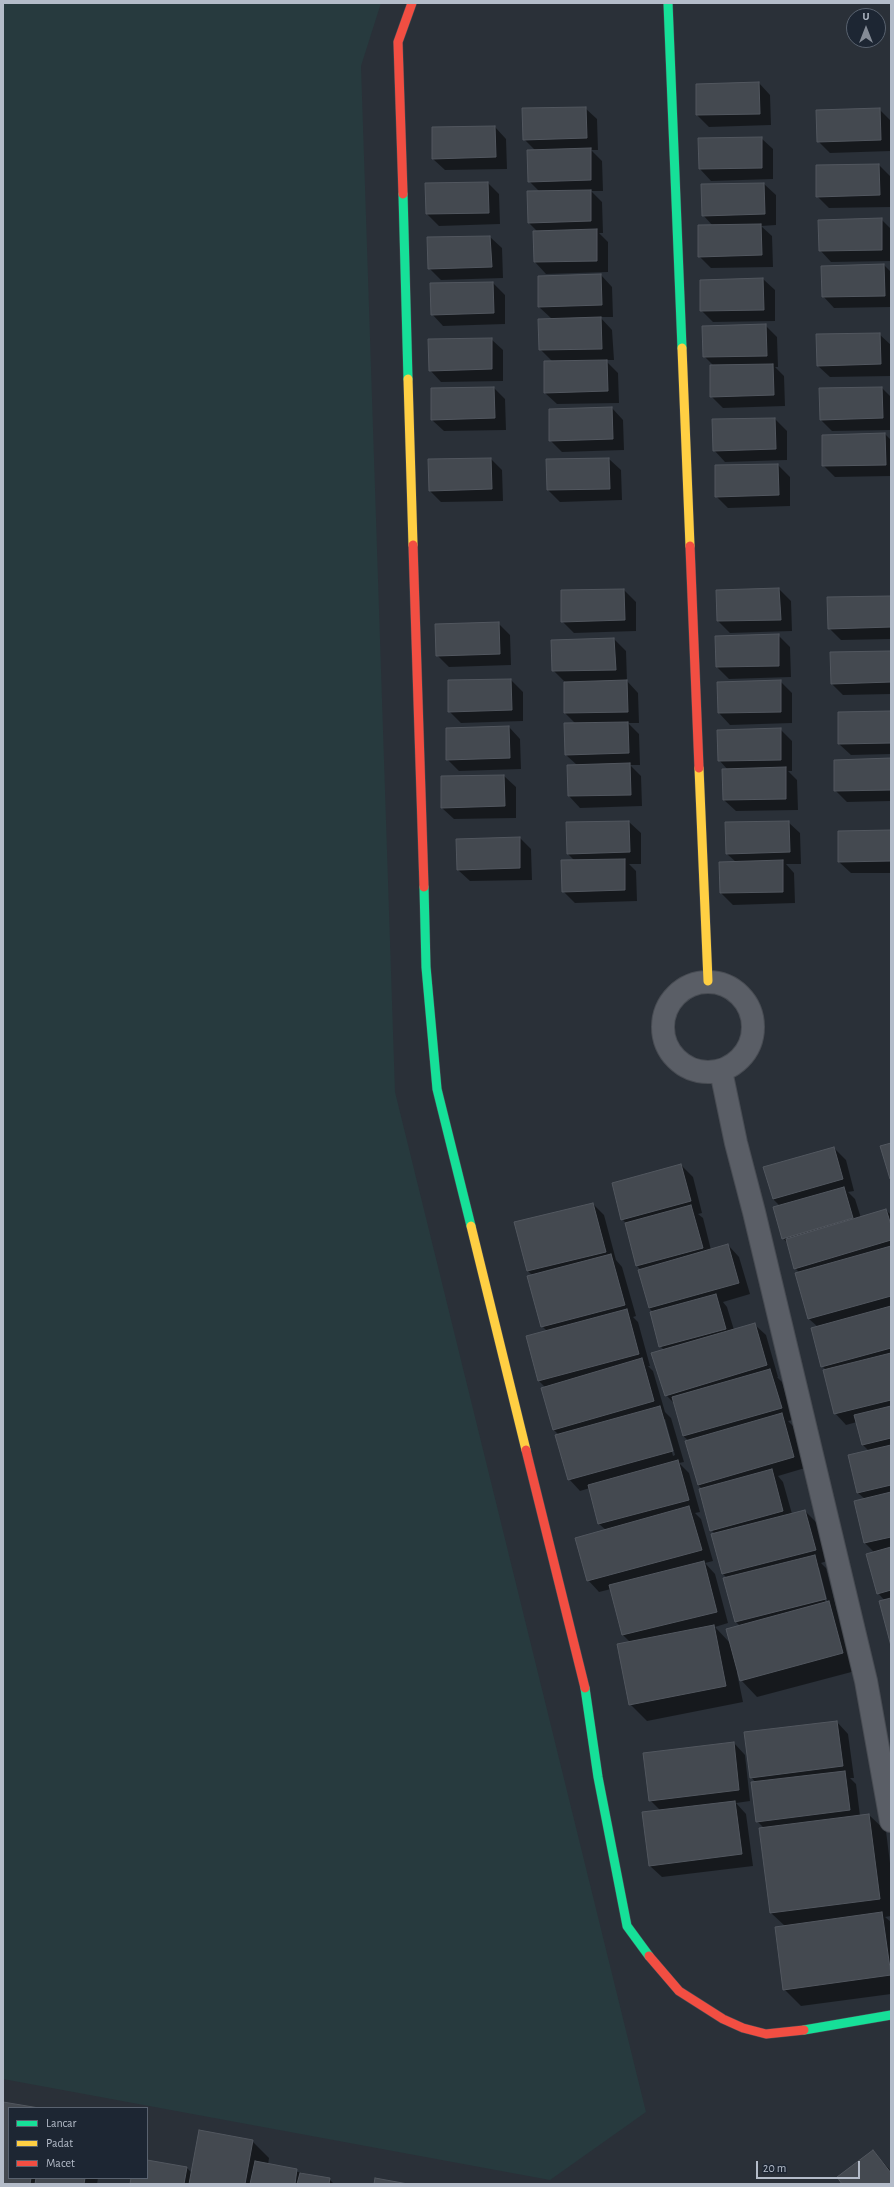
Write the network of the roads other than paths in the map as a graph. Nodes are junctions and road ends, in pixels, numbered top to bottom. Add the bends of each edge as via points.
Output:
1 (412, 3) edge
2 (668, 3) edge
3 (708, 981) junction
4 (721, 1071) junction
5 (891, 1821) edge
6 (891, 2014) edge

1 - 6 street via 398,42 426,959 437,1089 586,1692 618,1892 627,1926 657,1967 679,1991 742,2028 766,2034 801,2031
2 - 3 street
3 - 4 street via 724,984 738,993 748,1006 754,1021 753,1037 747,1052 735,1064
3 - 4 street via 687,987 670,1002 662,1022 665,1044 678,1062 698,1072
4 - 5 street via 736,1143 866,1681

